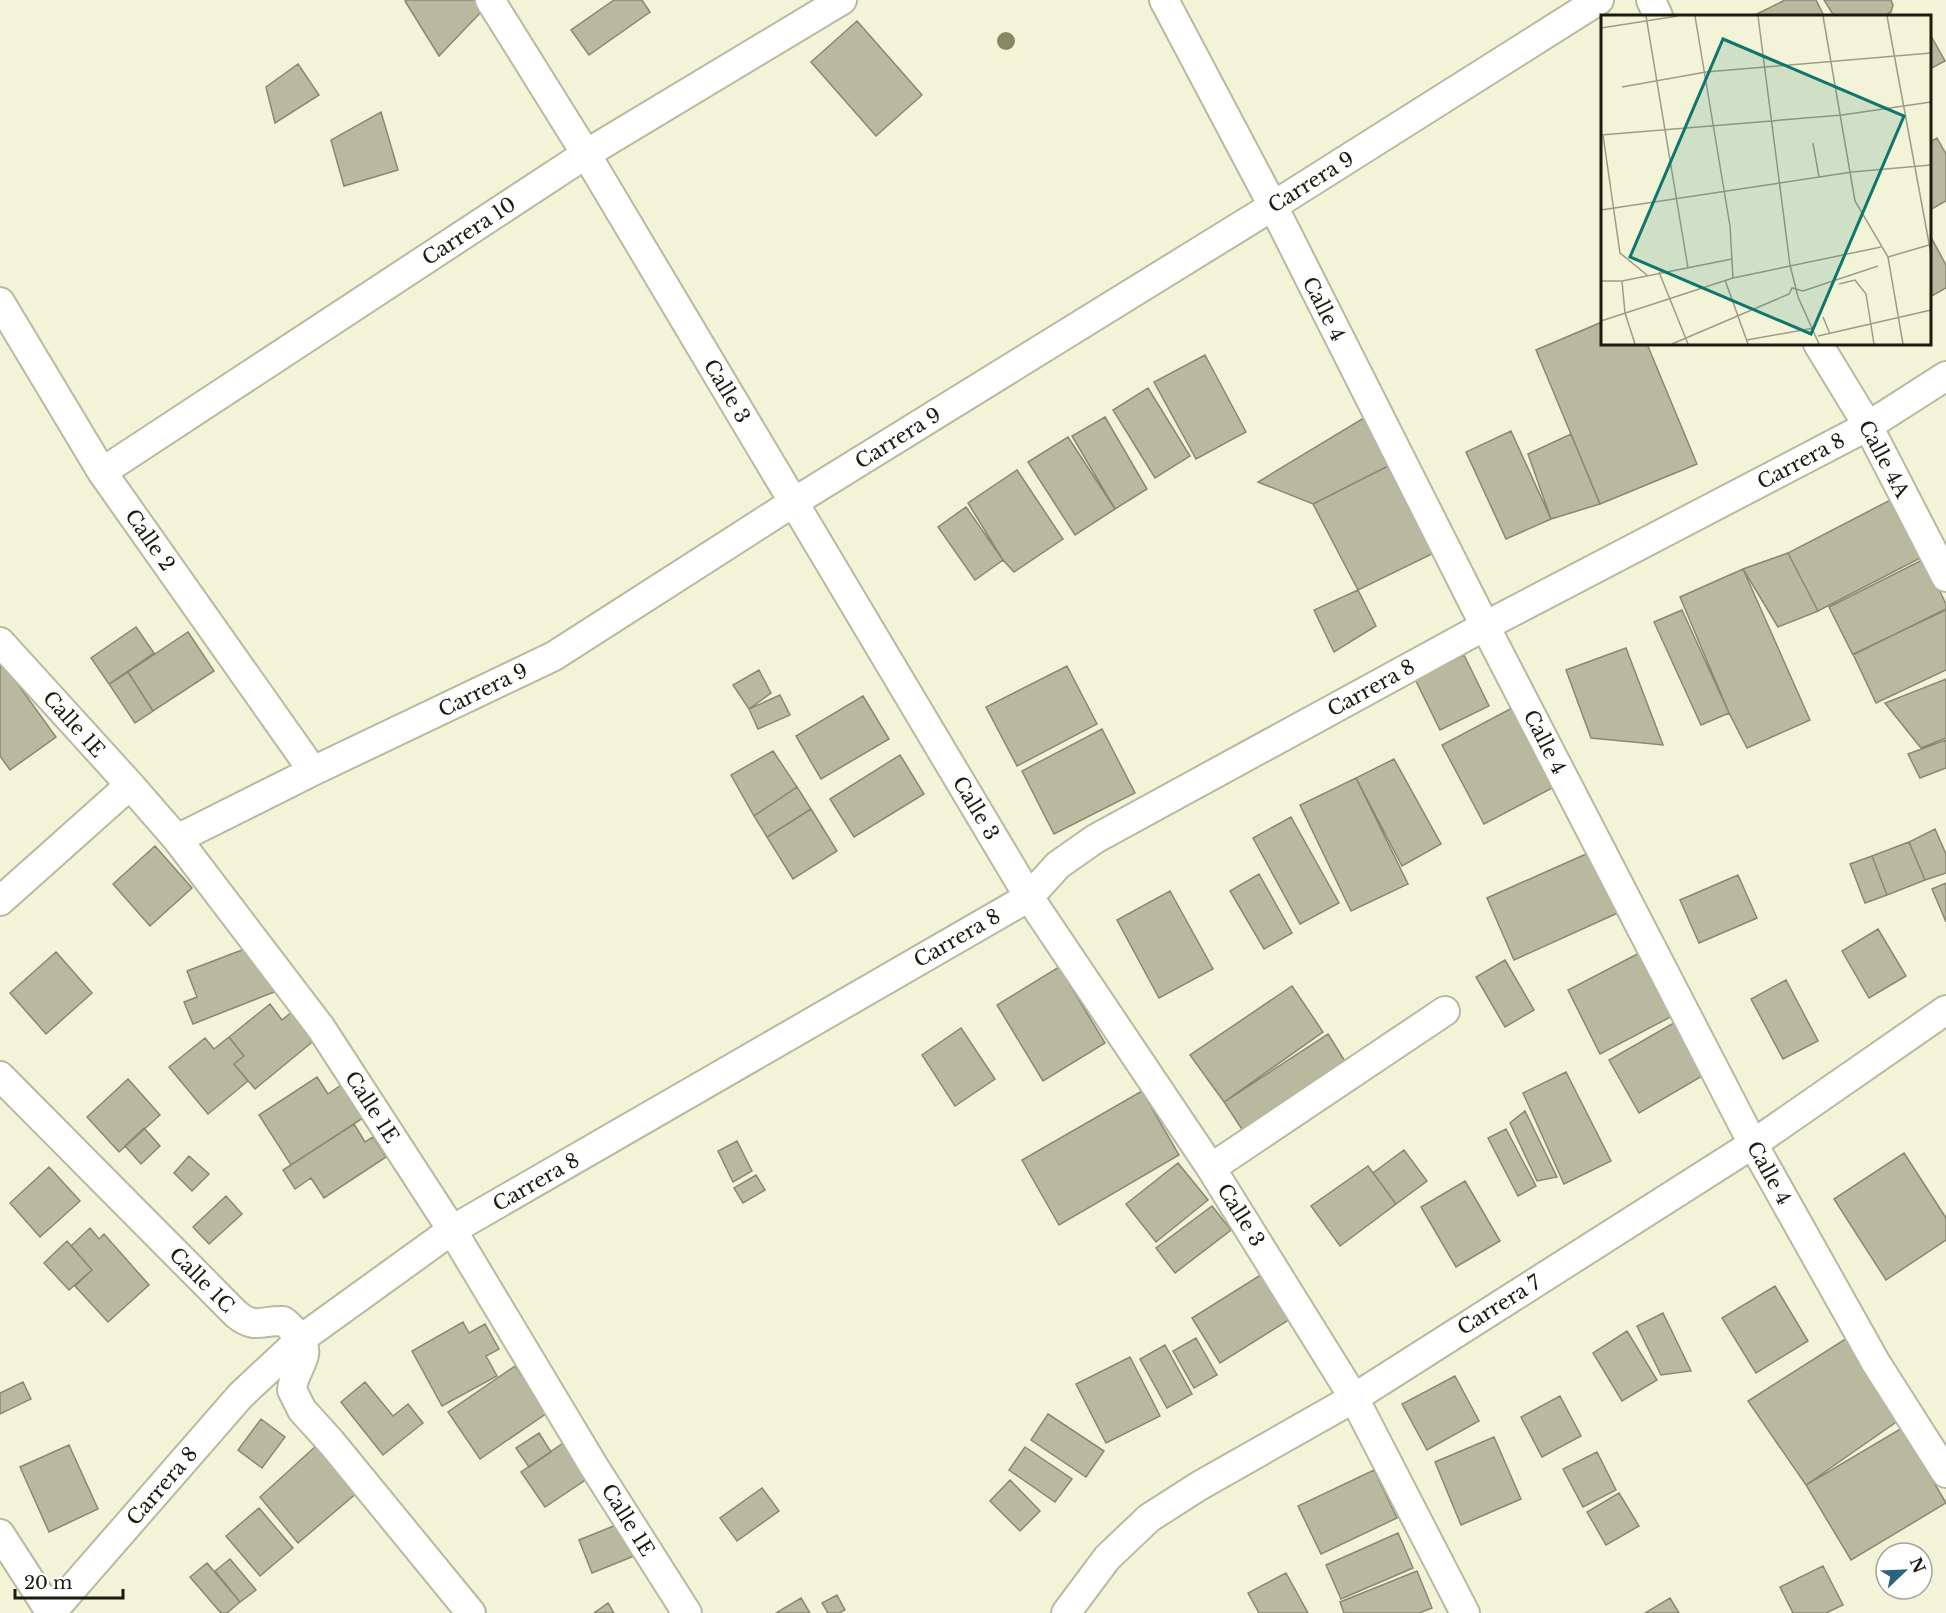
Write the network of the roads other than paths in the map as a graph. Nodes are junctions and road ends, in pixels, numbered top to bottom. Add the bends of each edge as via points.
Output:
1 (490, 0) edge
2 (842, 0) edge
3 (1164, 0) edge
4 (1599, 0) edge
5 (1651, 0) edge
6 (1658, 15) edge
7 (586, 154) junction
8 (1272, 206) junction
9 (0, 302) edge
10 (1819, 345) edge
11 (1946, 376) edge
12 (1868, 426) junction
13 (102, 472) junction
14 (794, 502) junction
15 (1946, 577) edge
16 (1485, 626) junction
17 (0, 642) edge
18 (313, 771) junction
19 (130, 784) junction
20 (177, 839) junction
21 (1029, 897) junction
22 (0, 901) edge
23 (1946, 1010) edge
24 (1445, 1011) dead end
25 (0, 1077) edge
26 (1753, 1144) junction
27 (1211, 1168) junction
28 (452, 1230) junction
29 (294, 1346) junction
30 (1354, 1398) junction
31 (1946, 1473) edge
32 (0, 1534) edge
33 (51, 1613) edge
34 (471, 1613) edge
35 (687, 1613) edge
36 (1066, 1613) edge
37 (1465, 1613) edge

1 - 7 street, Calle 3
2 - 7 street, Carrera 10
3 - 8 street, Calle 4
4 - 8 street, Carrera 9
5 - 6 street
7 - 13 street, Carrera 10
7 - 14 street, Calle 3
8 - 14 street, Carrera 9
8 - 16 street, Calle 4
9 - 13 street, Calle 2
10 - 12 street, Calle 4A
11 - 12 street, Carrera 8
12 - 15 street, Calle 4A
12 - 16 street, Carrera 8
13 - 18 street, Calle 2
14 - 18 street, Carrera 9 via 554,656
14 - 21 street, Calle 3
16 - 21 street, Carrera 8 via 1095,839 1058,865
16 - 26 street, Calle 4
17 - 19 street, Calle 1E
18 - 20 street, Carrera 9
19 - 20 street, Calle 1E
19 - 22 street
20 - 28 street, Calle 1E via 321,1028
21 - 27 street, Calle 3
21 - 28 street, Carrera 8
23 - 26 street, Carrera 7
24 - 27 street
25 - 29 street, Calle 1C via 236,1314 256,1324 283,1321
26 - 30 street, Carrera 7
26 - 31 street, Calle 4 via 1876,1363
27 - 30 street, Calle 3
28 - 29 street, Carrera 8
28 - 35 street, Calle 1E
29 - 33 street, Carrera 8 via 241,1395
29 - 34 street via 306,1349 292,1390 298,1404
30 - 36 street, Carrera 7 via 1149,1518 1107,1558
30 - 37 street, Calle 3
32 - 33 street

